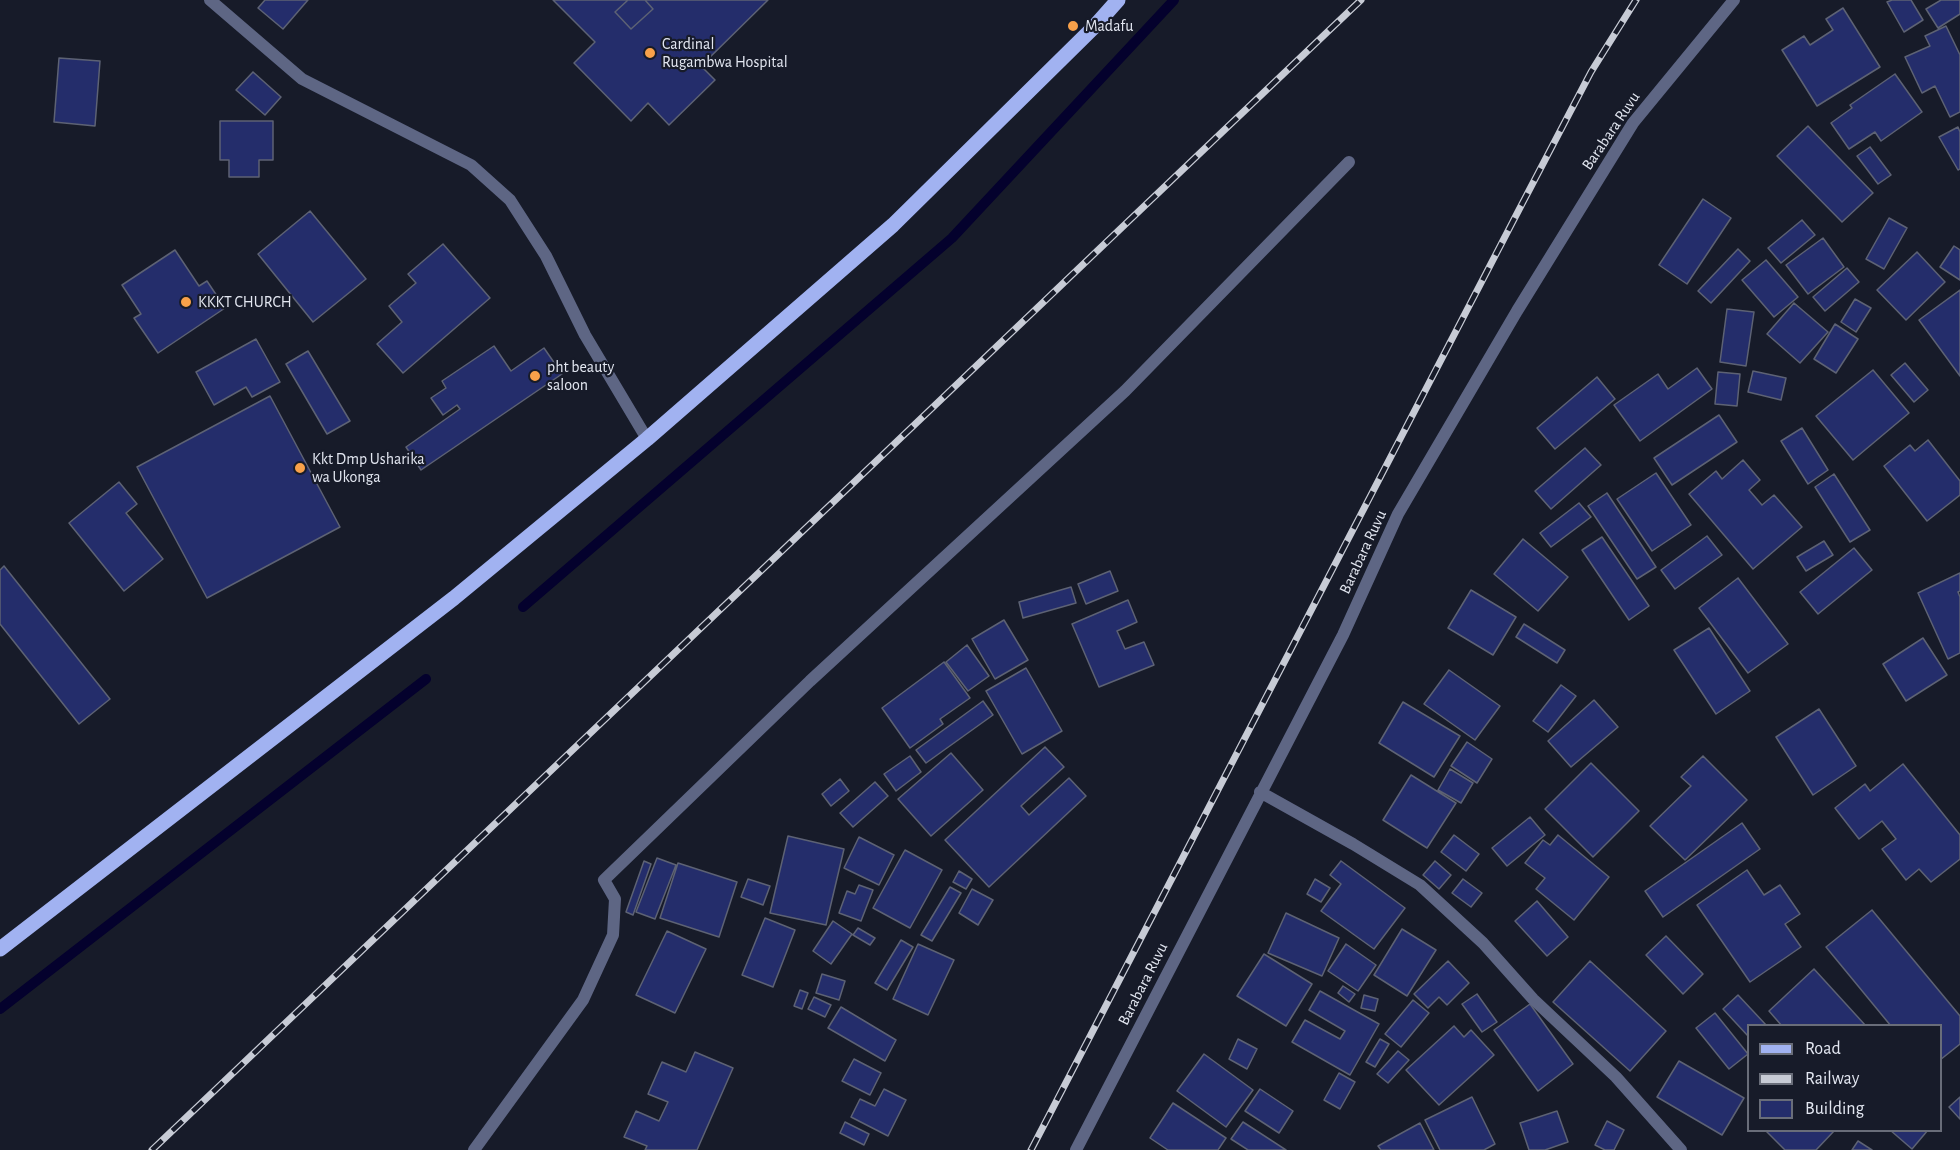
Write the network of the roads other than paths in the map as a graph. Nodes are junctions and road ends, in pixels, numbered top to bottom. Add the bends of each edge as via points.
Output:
1 (210, 0) edge
2 (1118, 0) edge
3 (1734, 0) edge
4 (1349, 162) dead end
5 (647, 439) junction
6 (1260, 792) junction
7 (0, 949) edge
8 (474, 1150) edge
9 (1076, 1150) edge
10 (1681, 1150) edge

1 - 5 street via 302,79 471,165 510,200 546,256 585,335
2 - 5 main road via 893,225
3 - 6 street, Barabara Ruvu via 1633,123 1517,311 1398,514 1343,635
4 - 8 street via 1125,391 810,681 604,880 615,899 613,935 584,1000
5 - 7 main road via 454,598
6 - 9 street, Barabara Ruvu
6 - 10 street via 1420,885 1616,1077

